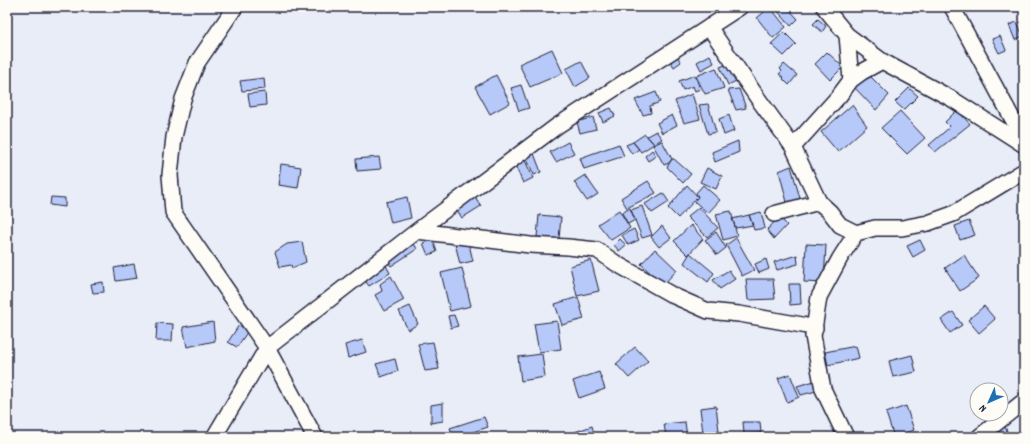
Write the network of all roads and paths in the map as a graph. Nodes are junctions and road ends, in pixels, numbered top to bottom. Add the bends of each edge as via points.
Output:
1 (235, 7) edge
2 (740, 7) edge
3 (824, 7) edge
4 (952, 7) edge
5 (709, 27) junction
6 (848, 35) junction
7 (882, 61) junction
8 (851, 80) junction
9 (1024, 140) edge
10 (1024, 145) edge
11 (793, 147) junction
12 (1024, 171) edge
13 (819, 202) junction
14 (774, 214) dead end
15 (417, 231) junction
16 (856, 233) junction
17 (815, 328) junction
18 (267, 348) junction
19 (1024, 401) edge
20 (214, 437) edge
21 (315, 437) edge
22 (846, 437) edge
23 (979, 437) edge

1 - 18 street via 197,62 183,99 174,137 170,175 173,212
2 - 5 street
3 - 6 street
4 - 9 street
5 - 11 street
5 - 15 street via 557,126
6 - 7 street
6 - 8 street
7 - 8 street
7 - 10 street via 952,99
8 - 11 street
11 - 13 street
12 - 16 street via 953,214 928,224 876,228
13 - 14 street
13 - 16 street via 840,225
15 - 17 street via 530,245 597,250 674,296 708,310
15 - 18 street
16 - 17 street via 819,297
17 - 22 street via 813,336 823,389
18 - 20 street
18 - 21 street
19 - 23 street

